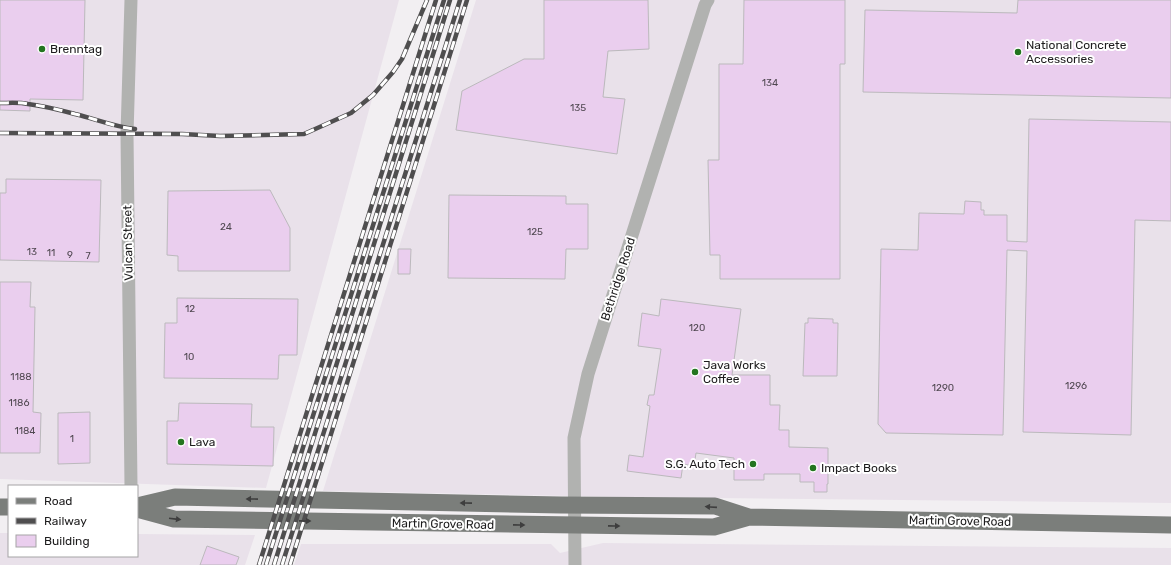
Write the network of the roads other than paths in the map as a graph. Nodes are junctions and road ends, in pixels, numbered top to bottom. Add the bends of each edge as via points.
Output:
1 (131, 0) edge
2 (708, 0) edge
3 (131, 485) edge
4 (575, 505) junction
5 (138, 508) edge
6 (138, 508) edge
7 (749, 517) junction
8 (1171, 525) edge
9 (575, 526) junction
10 (575, 565) edge

1 - 3 street, Vulcan Street via 127,134
2 - 4 street, Bethridge Road via 588,374 574,438
4 -> 5 main road, Martin Grove Road via 175,497
7 -> 4 main road, Martin Grove Road via 715,506
4 - 9 street, Bethridge Road
6 -> 9 main road, Martin Grove Road via 174,519
7 - 8 main road, Martin Grove Road
9 -> 7 main road, Martin Grove Road via 714,527
9 - 10 street, Bethridge Road

